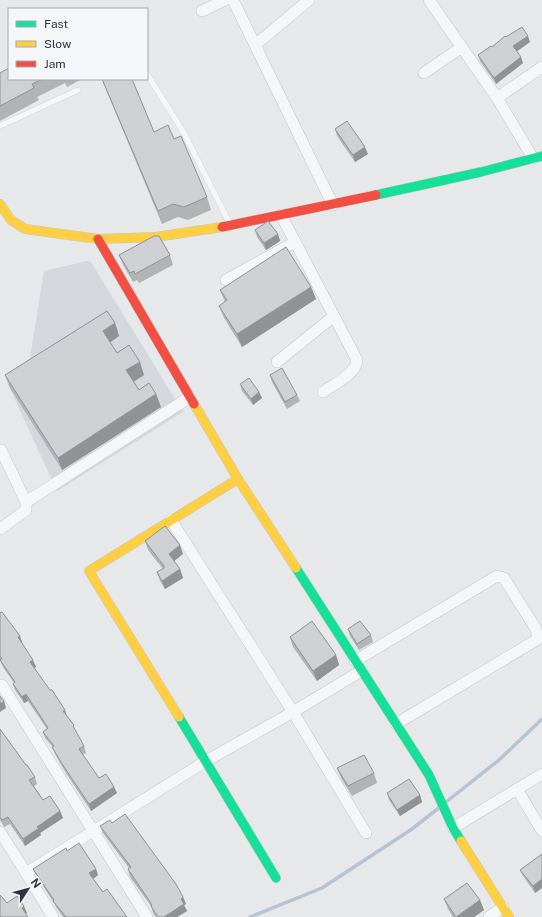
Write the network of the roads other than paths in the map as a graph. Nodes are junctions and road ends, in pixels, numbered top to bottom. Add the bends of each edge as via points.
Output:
1 (309, 0) edge
2 (429, 0) edge
3 (233, 1) edge
4 (202, 11) dead end
5 (255, 45) junction
6 (462, 47) junction
7 (542, 67) edge
8 (424, 73) dead end
9 (148, 76) edge
10 (78, 90) dead end
11 (497, 98) junction
12 (0, 126) edge
13 (537, 157) edge
14 (0, 204) edge
15 (333, 205) junction
16 (281, 215) junction
17 (231, 226) junction
18 (98, 238) junction
19 (295, 242) junction
20 (226, 280) dead end
21 (334, 316) junction
22 (277, 362) dead end
23 (323, 392) dead end
24 (190, 397) junction
25 (1, 450) edge
26 (238, 478) junction
27 (26, 502) junction
28 (171, 520) junction
29 (0, 529) edge
30 (358, 666) junction
31 (1, 684) edge
32 (293, 712) junction
33 (396, 724) junction
34 (206, 761) junction
35 (542, 774) edge
36 (517, 789) junction
37 (453, 828) junction
38 (542, 831) edge
39 (0, 832) edge
40 (94, 832) junction
41 (366, 833) dead end
42 (26, 873) junction
43 (276, 878) dead end
44 (503, 907) junction
45 (53, 917) edge
46 (147, 917) edge
47 (489, 917) edge
48 (510, 917) edge

1 - 5 street
2 - 6 street
3 - 4 street
3 - 5 street
5 - 15 street
6 - 8 street
6 - 11 street
7 - 11 street
9 - 17 lane via 184,133
10 - 12 lane
11 - 13 street
13 - 15 street
14 - 18 street via 11,220 25,229
15 - 16 street
16 - 17 street
16 - 19 street
17 - 18 street via 156,237
18 - 24 street
19 - 20 street
19 - 21 street
21 - 22 street
21 - 23 street via 357,360 357,365 353,371
24 - 26 street
24 - 27 street
25 - 27 street
26 - 28 street
26 - 30 street
27 - 29 street via 26,510
28 - 32 street
28 - 34 street via 90,571
30 - 32 street
30 - 33 street
30 - 33 street via 497,576 504,578 536,629 538,639
31 - 40 street
32 - 34 street
32 - 41 street
33 - 37 street via 429,775
34 - 40 street
34 - 43 street
35 - 36 street
36 - 37 street
36 - 38 street
37 - 44 street
39 - 42 street
40 - 42 street
40 - 46 street
42 - 45 street
44 - 47 street
44 - 48 street

